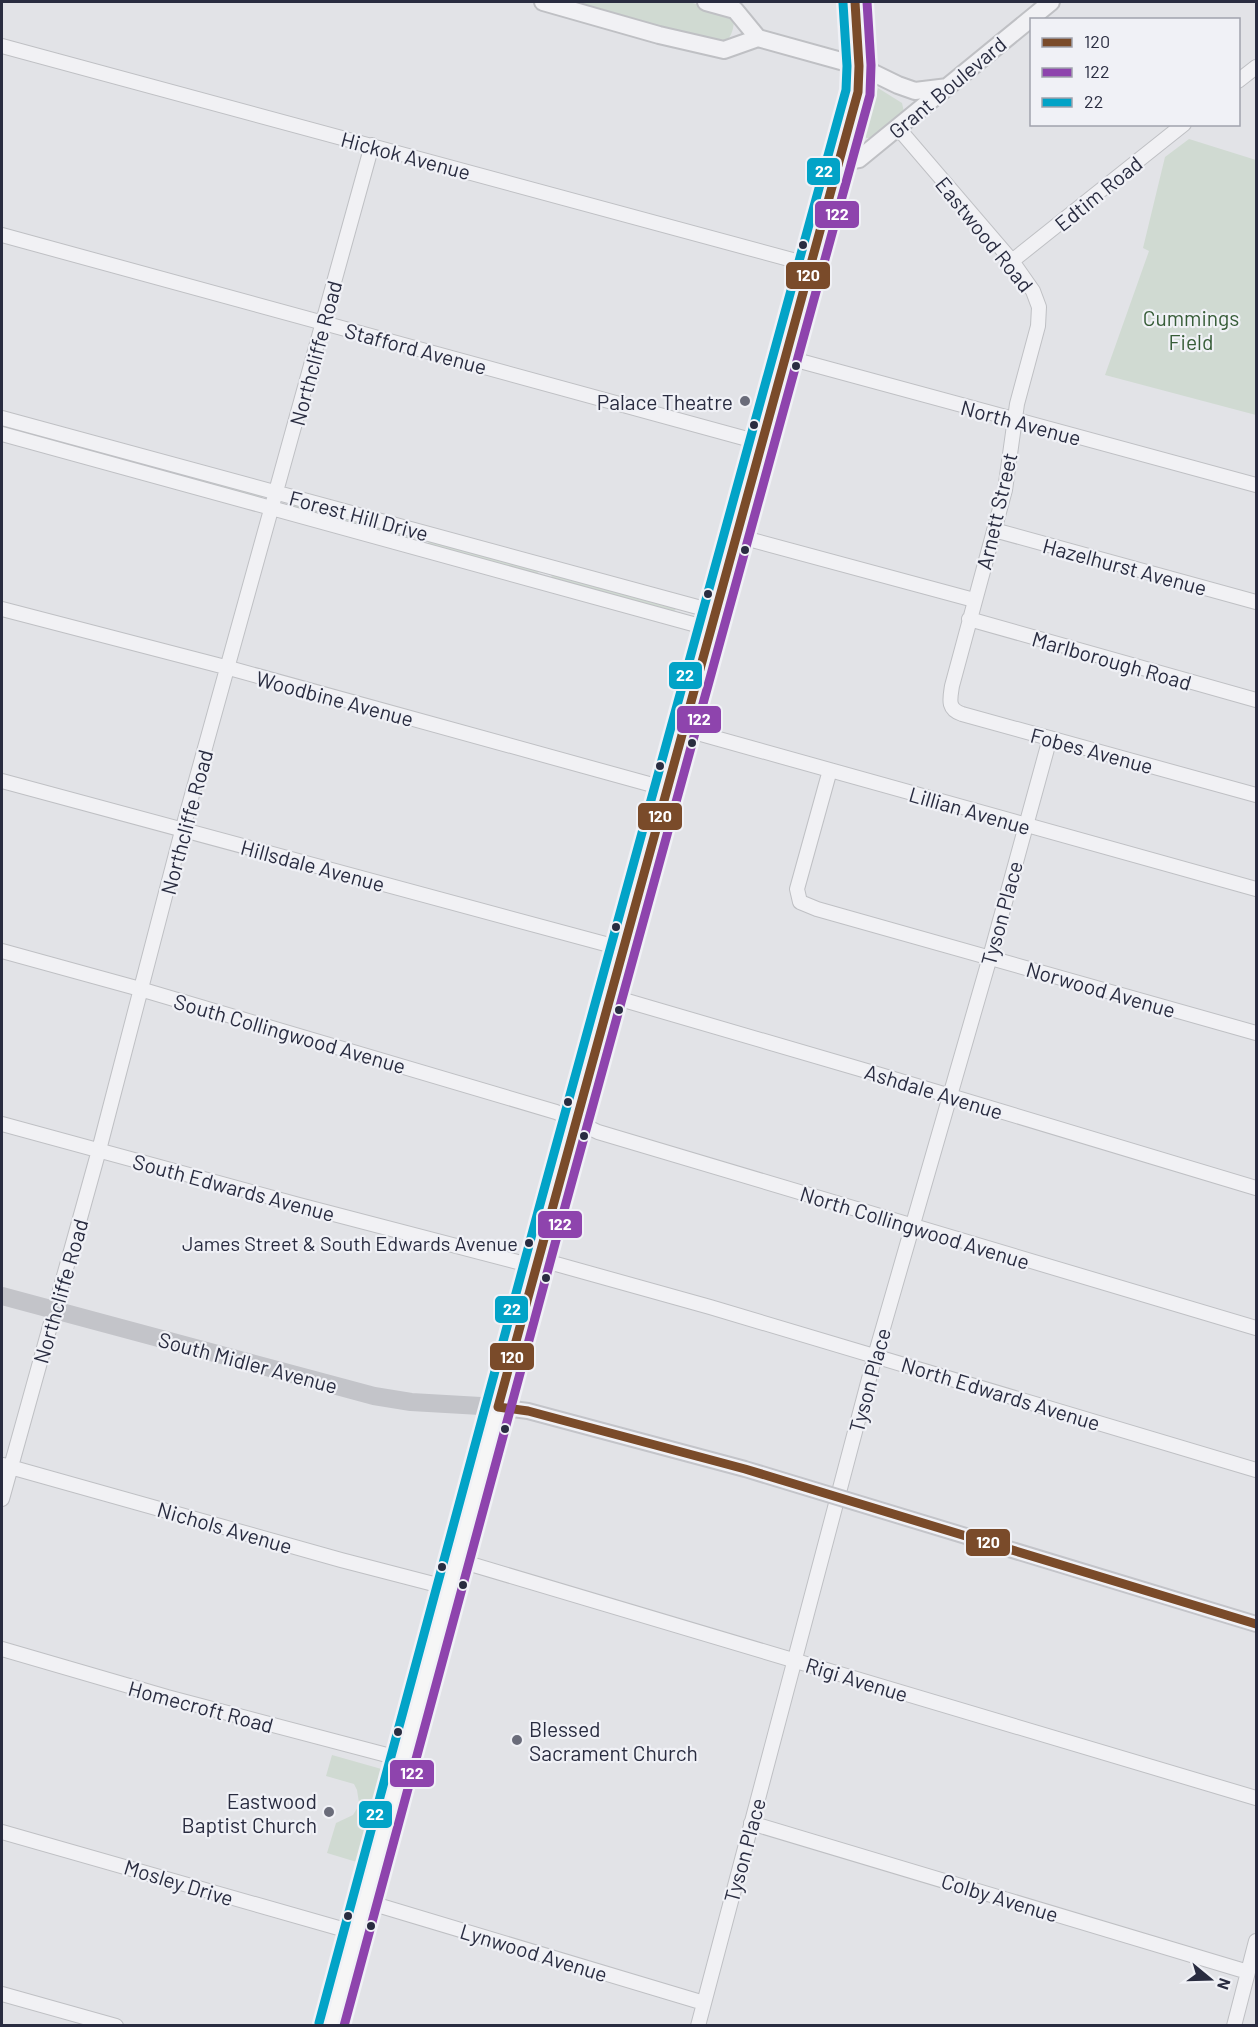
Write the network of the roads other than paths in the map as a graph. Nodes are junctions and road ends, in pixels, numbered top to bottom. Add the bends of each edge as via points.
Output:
1 (548, 2) edge
2 (706, 2) edge
3 (855, 2) edge
4 (1051, 2) edge
5 (1032, 18) edge
6 (1030, 19) edge
7 (758, 38) junction
8 (2, 46) edge
9 (860, 66) junction
10 (1257, 67) edge
11 (1240, 80) edge
12 (898, 85) junction
13 (948, 87) junction
14 (913, 116) junction
15 (1181, 126) edge
16 (898, 128) junction
17 (372, 145) junction
18 (849, 160) junction
19 (2, 235) edge
20 (1012, 261) junction
21 (810, 265) junction
22 (323, 323) junction
23 (785, 357) junction
24 (2, 418) edge
25 (1016, 421) junction
26 (19, 423) junction
27 (8, 436) edge
28 (762, 443) junction
29 (140, 455) junction
30 (136, 471) junction
31 (1257, 485) edge
32 (277, 493) junction
33 (273, 508) junction
34 (994, 530) junction
35 (423, 532) junction
36 (737, 536) junction
37 (418, 548) junction
38 (543, 565) junction
39 (538, 581) junction
40 (974, 600) junction
41 (1257, 602) edge
42 (686, 604) junction
43 (2, 609) edge
44 (969, 619) junction
45 (681, 620) junction
46 (713, 620) junction
47 (228, 668) junction
48 (1257, 700) edge
49 (683, 729) junction
50 (1050, 738) junction
51 (830, 770) junction
52 (2, 780) edge
53 (667, 789) junction
54 (1257, 795) edge
55 (1025, 825) junction
56 (182, 831) junction
57 (1257, 889) edge
58 (624, 949) junction
59 (2, 951) edge
60 (990, 957) junction
61 (140, 989) junction
62 (610, 996) junction
63 (1257, 1033) edge
64 (949, 1096) junction
65 (576, 1121) junction
66 (2, 1124) edge
67 (99, 1150) junction
68 (1257, 1188) edge
69 (912, 1226) junction
70 (537, 1266) junction
71 (2, 1296) edge
72 (55, 1310) junction
73 (1257, 1328) edge
74 (875, 1356) junction
75 (498, 1407) junction
76 (6, 1466) edge
77 (1257, 1470) edge
78 (2, 1498) edge
79 (838, 1498) junction
80 (457, 1560) junction
81 (449, 1588) junction
82 (1257, 1624) edge
83 (2, 1649) edge
84 (794, 1660) junction
85 (402, 1759) junction
86 (1257, 1798) edge
87 (751, 1823) junction
88 (2, 1832) edge
89 (364, 1901) junction
90 (356, 1933) junction
91 (1257, 1941) edge
92 (1248, 1972) junction
93 (2, 1994) edge
94 (704, 2003) junction
95 (116, 2025) edge
96 (331, 2025) edge
97 (698, 2025) edge
98 (1234, 2025) edge

1 - 7 street via 724,50
2 - 7 street via 735,10
3 - 9 main road
4 - 5 street, Grant Boulevard
6 - 13 street, Grant Boulevard
7 - 9 street
8 - 17 street, Hickok Avenue
9 - 12 street
9 - 18 main road
10 - 11 street
12 - 13 street via 915,91
12 - 14 street
13 - 14 street, Grant Boulevard
14 - 16 street, Grant Boulevard
15 - 20 street, Edtim Road
16 - 18 street, Grant Boulevard
16 - 20 street, Eastwood Road
17 - 21 street, Hickok Avenue
17 - 22 street, Northcliffe Road
18 - 21 main road
19 - 22 street, Stafford Avenue
20 - 25 street, Eastwood Road via 1033,291 1039,308
21 - 23 main road
22 - 28 street, Stafford Avenue
22 - 32 street, Northcliffe Road
23 - 25 street, North Avenue
23 - 28 main road
24 - 26 street, Forest Hill Drive
25 - 31 street, North Avenue
25 - 34 street, Arnett Street
26 - 27 street
26 - 29 street, Forest Hill Drive
27 - 30 street, Forest Hill Drive
28 - 36 main road
29 - 30 street
29 - 32 street, Forest Hill Drive
30 - 33 street, Forest Hill Drive
32 - 33 street, Northcliffe Road
32 - 35 street, Forest Hill Drive
33 - 37 street, Forest Hill Drive
33 - 47 street, Northcliffe Road
34 - 40 street, Arnett Street
34 - 41 street, Hazelhurst Avenue
35 - 37 street
35 - 38 street, Forest Hill Drive
36 - 40 street
36 - 46 main road
37 - 39 street, Forest Hill Drive
38 - 39 street
38 - 42 street, Forest Hill Drive
39 - 45 street, Forest Hill Drive
40 - 44 street, Arnett Street
42 - 45 street
42 - 46 street, Forest Hill Drive
43 - 47 street, Woodbine Avenue
44 - 48 street, Marlborough Road
44 - 50 street, Fobes Avenue via 950,704 956,712
45 - 46 street, Forest Hill Drive
46 - 49 main road
47 - 53 street, Woodbine Avenue
47 - 56 street, Northcliffe Road
49 - 51 street, Lillian Avenue
49 - 53 main road
50 - 54 street, Fobes Avenue
50 - 55 street, Tyson Place
51 - 55 street, Lillian Avenue
51 - 60 street, Norwood Avenue via 797,889 800,902
52 - 56 street, Hillsdale Avenue
53 - 58 main road
55 - 57 street, Lillian Avenue
55 - 60 street, Tyson Place
56 - 58 street, Hillsdale Avenue
56 - 61 street, Northcliffe Road
58 - 62 main road
59 - 61 street, South Collingwood Avenue
60 - 63 street, Norwood Avenue
60 - 64 street, Tyson Place
61 - 65 street, South Collingwood Avenue
61 - 67 street, Northcliffe Road
62 - 64 street, Ashdale Avenue
62 - 65 main road
64 - 68 street, Ashdale Avenue
64 - 69 street, Tyson Place
65 - 69 street, North Collingwood Avenue via 598,1132
65 - 70 main road
66 - 67 street, South Edwards Avenue
67 - 70 street, South Edwards Avenue
67 - 72 street, Northcliffe Road
69 - 73 street, North Collingwood Avenue
69 - 74 street, Tyson Place
70 - 74 street, North Edwards Avenue via 556,1264
70 - 75 main road
71 - 72 main road, South Midler Avenue
72 - 75 main road, South Midler Avenue via 374,1396
72 - 76 street, Northcliffe Road
74 - 77 street, North Edwards Avenue
74 - 79 street, Tyson Place
75 - 79 main road, South Midler Avenue via 528,1411 745,1469
75 - 80 main road
76 - 78 street, Northcliffe Road
76 - 81 street, Nichols Avenue
79 - 82 main road, South Midler Avenue
79 - 84 street, Tyson Place
80 - 81 main road
80 - 84 street, Rigi Avenue
81 - 85 main road
83 - 85 street, Homecroft Road
84 - 86 street, Rigi Avenue
84 - 87 street, Tyson Place
85 - 89 main road
87 - 92 street, Colby Avenue
87 - 94 street, Tyson Place
88 - 90 street, Mosley Drive
89 - 90 main road
89 - 94 street, Lynwood Avenue
90 - 96 main road
91 - 92 street
92 - 98 street
93 - 95 street
94 - 97 street, Tyson Place

